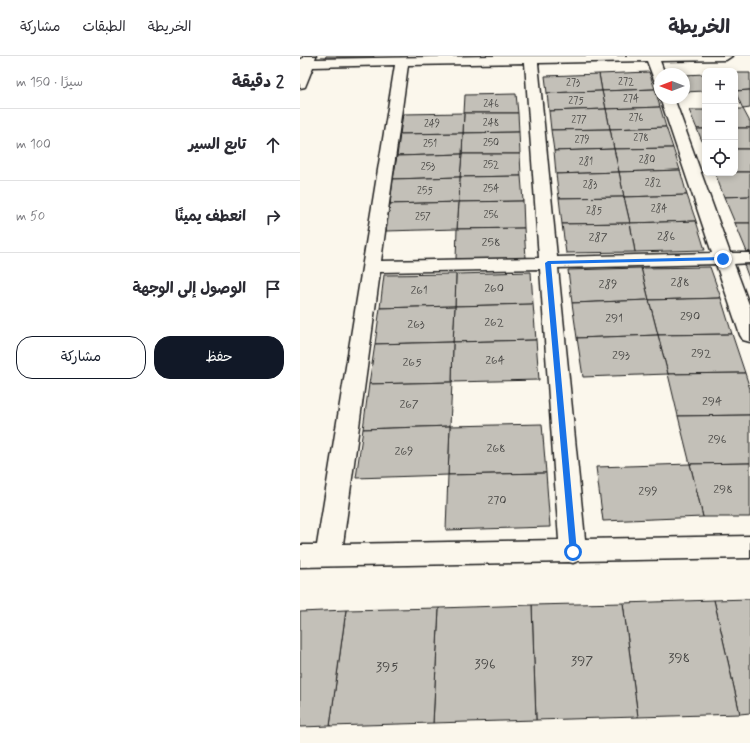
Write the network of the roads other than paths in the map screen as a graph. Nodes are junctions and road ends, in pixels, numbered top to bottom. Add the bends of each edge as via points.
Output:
1 (688, 56) edge
2 (726, 56) edge
3 (562, 57) edge
4 (652, 57) junction
5 (434, 58) edge
6 (531, 59) junction
7 (306, 60) edge
8 (402, 61) junction
9 (656, 68) edge
10 (300, 84) edge
11 (669, 104) edge
12 (750, 258) edge
13 (723, 259) junction
14 (548, 263) junction
15 (371, 266) junction
16 (750, 335) edge
17 (750, 547) edge
18 (573, 552) junction
19 (300, 556) edge
20 (328, 556) junction

1 - 2 street
1 - 4 street
3 - 4 street
3 - 6 street
4 - 9 street
5 - 6 street
5 - 8 street
6 - 14 street
7 - 8 street
7 - 10 street
8 - 15 street
11 - 13 street
12 - 13 street
13 - 14 street
13 - 16 street
14 - 15 street
14 - 18 street
15 - 20 street
17 - 18 street
18 - 20 street
19 - 20 street

